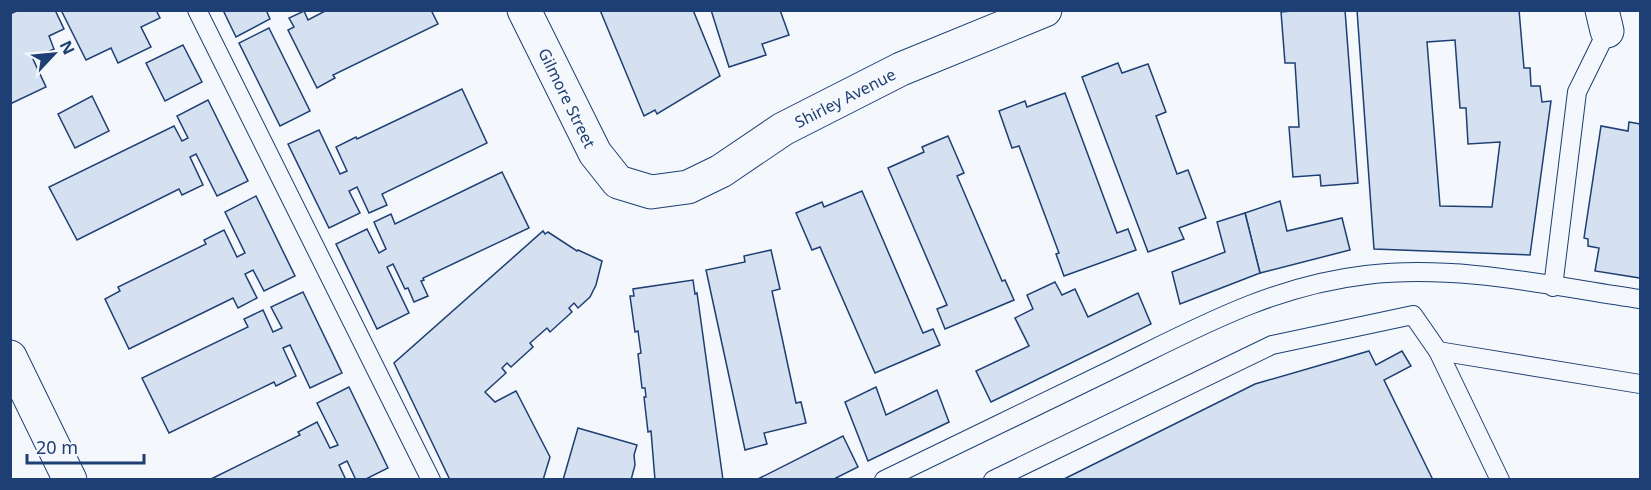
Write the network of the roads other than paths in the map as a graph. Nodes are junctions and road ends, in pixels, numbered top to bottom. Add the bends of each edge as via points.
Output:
1 (196, 10) edge
2 (524, 10) edge
3 (1045, 10) edge
4 (1605, 21) edge
5 (651, 192) joint
6 (1553, 287) junction
7 (1641, 299) edge
8 (1437, 351) junction
9 (10, 357) edge
10 (1641, 384) edge
11 (70, 480) edge
12 (430, 480) edge
13 (884, 480) edge
14 (993, 480) edge
15 (1500, 480) edge

1 - 12 lane
2 - 5 street, Gilmore Street via 595,153 618,182
3 - 5 street, Shirley Avenue via 901,69 783,129 721,171 688,187
4 - 6 lane via 1578,93
6 - 7 lane
6 - 13 lane via 1431,271 1366,275 1296,288 1231,311
8 - 10 lane
8 - 14 lane via 1413,315 1272,345
8 - 15 lane
9 - 11 street

